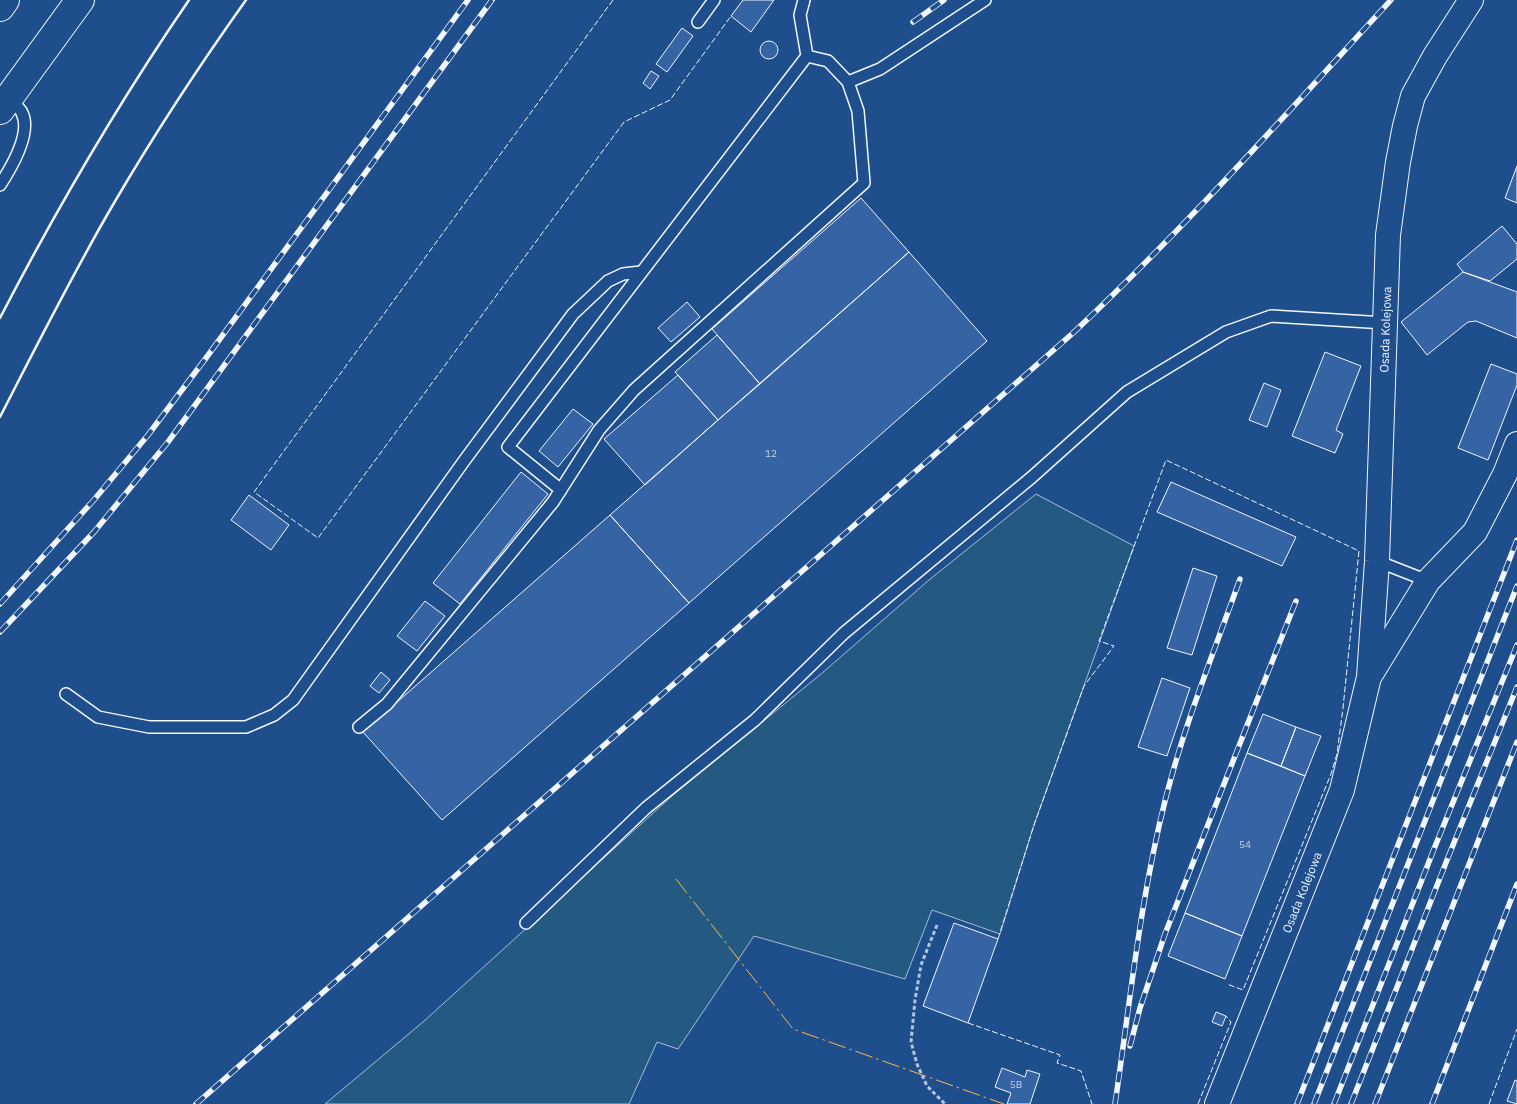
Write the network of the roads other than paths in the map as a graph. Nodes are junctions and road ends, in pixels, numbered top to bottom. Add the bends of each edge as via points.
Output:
1 (5, 0) edge
2 (80, 0) edge
3 (714, 0) edge
4 (804, 0) edge
5 (985, 0) edge
6 (1471, 0) edge
7 (0, 7) edge
8 (698, 22) dead end
9 (807, 56) junction
10 (848, 82) junction
11 (4, 105) edge
12 (0, 185) edge
13 (642, 272) junction
14 (1385, 323) junction
15 (1517, 444) edge
16 (561, 490) junction
17 (1377, 561) junction
18 (1428, 581) junction
19 (1369, 677) junction
20 (66, 694) dead end
21 (359, 727) dead end
22 (526, 923) dead end
23 (1217, 1104) edge

1 - 7 highway
2 - 11 highway
3 - 8 lane
4 - 9 lane via 800,15
5 - 10 lane via 880,70
6 - 14 street, Osada Kolejowa via 1413,96 1405,126 1388,235
9 - 10 lane via 828,61
9 - 13 lane
10 - 16 lane via 858,111 864,183 634,390 599,430
11 - 12 lane via 22,111 25,132 12,168
13 - 16 lane via 508,447
13 - 20 lane via 623,274 608,281 573,314 293,700 274,715 246,727 148,727 98,717
14 - 17 street, Osada Kolejowa
14 - 22 lane via 1271,316 1226,332 1127,392 1032,477 844,633 755,720 646,808
15 - 18 street, Osada Kolejowa via 1475,532
16 - 21 lane via 387,704
17 - 18 lane
17 - 19 street, Osada Kolejowa
18 - 19 street, Osada Kolejowa
19 - 23 street, Osada Kolejowa via 1342,790

